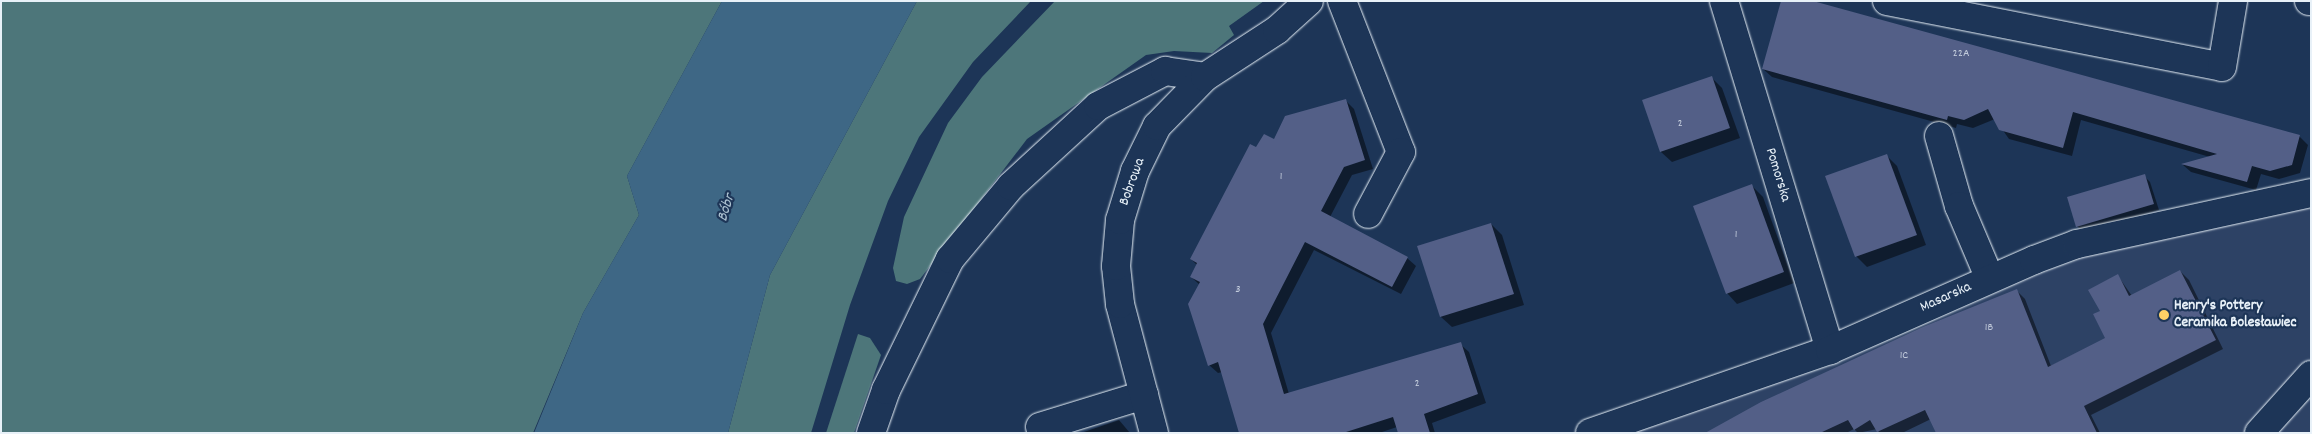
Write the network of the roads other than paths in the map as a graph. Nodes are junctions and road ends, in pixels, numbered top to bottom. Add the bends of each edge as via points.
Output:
1 (1309, 1) edge
2 (1342, 1) edge
3 (1724, 1) edge
4 (1887, 1) edge
5 (2233, 1) edge
6 (1205, 77) junction
7 (1939, 136) dead end
8 (2311, 193) edge
9 (1368, 214) dead end
10 (1990, 279) junction
11 (1830, 350) junction
12 (2311, 374) edge
13 (1144, 395) junction
14 (1654, 423) edge
15 (1040, 428) dead end
16 (871, 433) edge
17 (1154, 433) edge
18 (1590, 433) edge
19 (2259, 433) edge

1 - 6 street, Bobrowa via 1277,30
2 - 9 street via 1401,152
3 - 11 street, Pomorska
4 - 5 street via 2222,67
6 - 13 street, Bobrowa via 1157,126 1134,171 1120,220 1116,266 1120,304
6 - 16 street via 1165,71 1098,106 1011,186 950,259 886,390
7 - 10 street via 1959,206
8 - 10 street, Masarska via 2077,244
10 - 11 street, Masarska
11 - 14 street, Masarska
12 - 19 street
13 - 15 street
13 - 17 street, Bobrowa
14 - 18 street, Masarska

